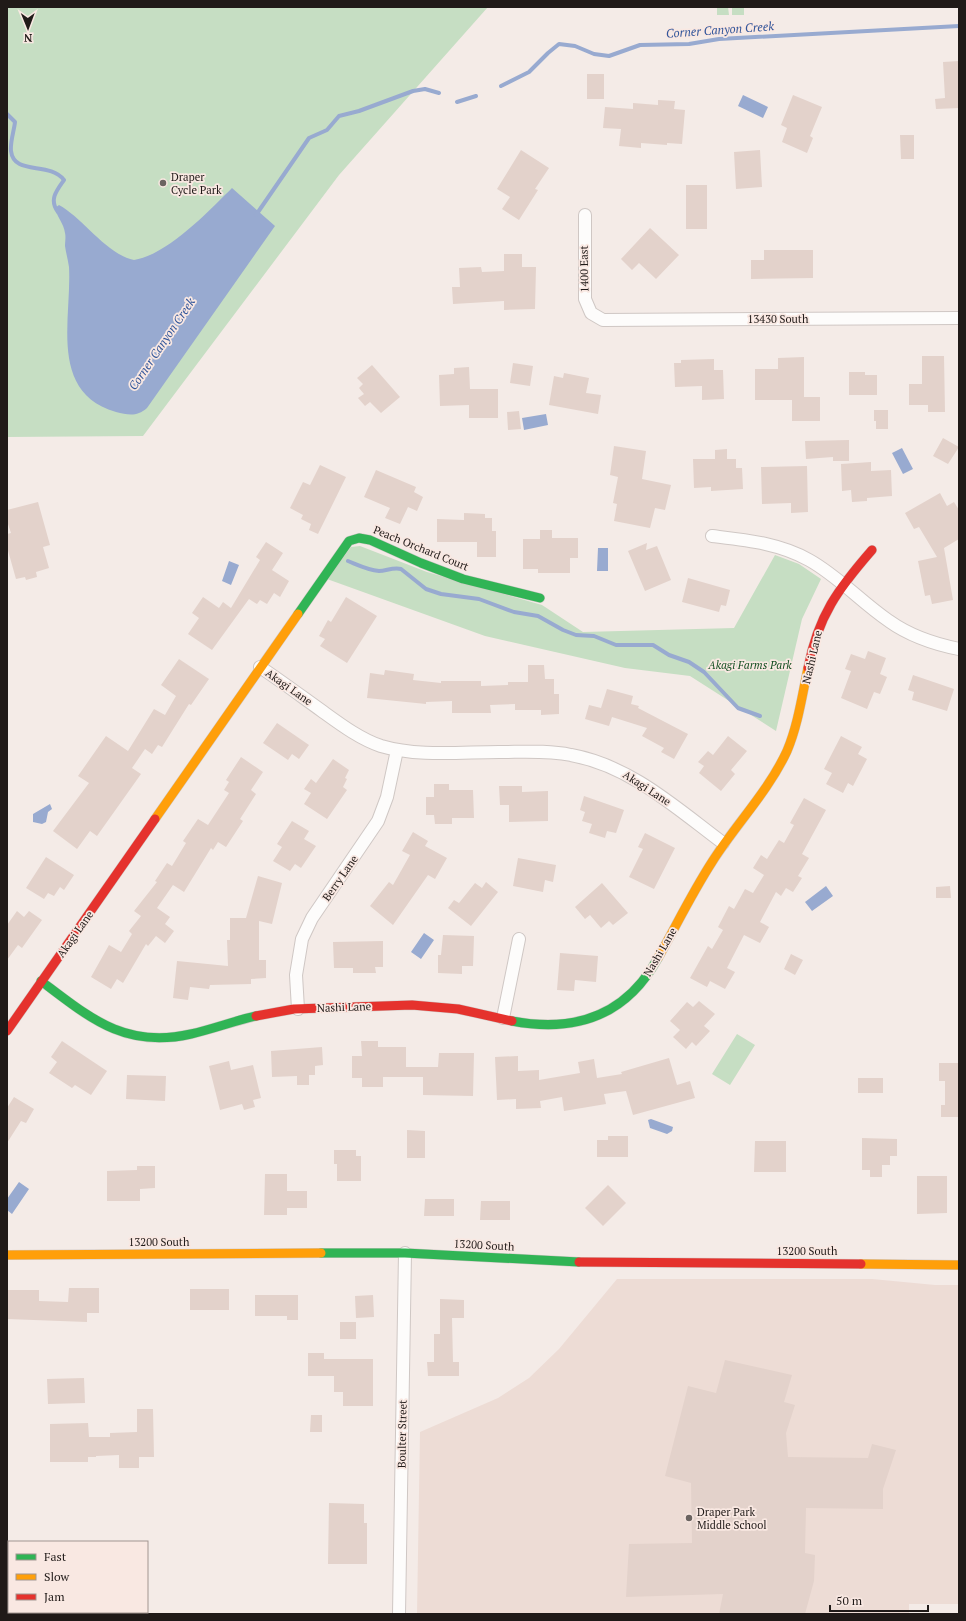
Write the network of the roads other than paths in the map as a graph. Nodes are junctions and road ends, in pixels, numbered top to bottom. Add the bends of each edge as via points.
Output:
1 (585, 215) dead end
2 (597, 318) joint
3 (959, 318) edge
4 (712, 536) dead end
5 (872, 550) dead end
6 (843, 584) junction
7 (540, 598) dead end
8 (959, 649) edge
9 (260, 667) junction
10 (397, 750) junction
11 (723, 843) junction
12 (519, 939) dead end
13 (41, 981) junction
14 (298, 1009) junction
15 (502, 1018) junction
16 (7, 1031) edge
17 (405, 1253) junction
18 (7, 1255) edge
19 (959, 1265) edge
20 (398, 1614) edge

1 - 2 street, 1400 East via 585,299 587,307
2 - 3 street, 13430 South via 609,321
4 - 6 street via 741,539 788,550 809,560
5 - 6 street, Nashi Lane
6 - 8 street via 889,621 906,631
6 - 11 street, Nashi Lane via 818,630 795,730 777,773 763,795
7 - 9 street, Peach Orchard Court via 463,579 370,540 354,539 343,547
9 - 10 street, Akagi Lane via 350,730 375,743
9 - 13 street, Akagi Lane
10 - 11 street, Akagi Lane via 547,752 595,760 638,780
10 - 14 street, Berry Lane via 387,797 378,821 312,918 302,939 296,975
11 - 15 street, Nashi Lane via 651,971 628,997 603,1013 557,1026
12 - 15 street
13 - 14 street, Nashi Lane via 97,1021 129,1035 149,1039 186,1036 265,1014
13 - 16 street, Akagi Lane
14 - 15 street, Nashi Lane via 428,1006
17 - 18 street, 13200 South
17 - 19 street, 13200 South via 575,1262
17 - 20 street, Boulter Street

